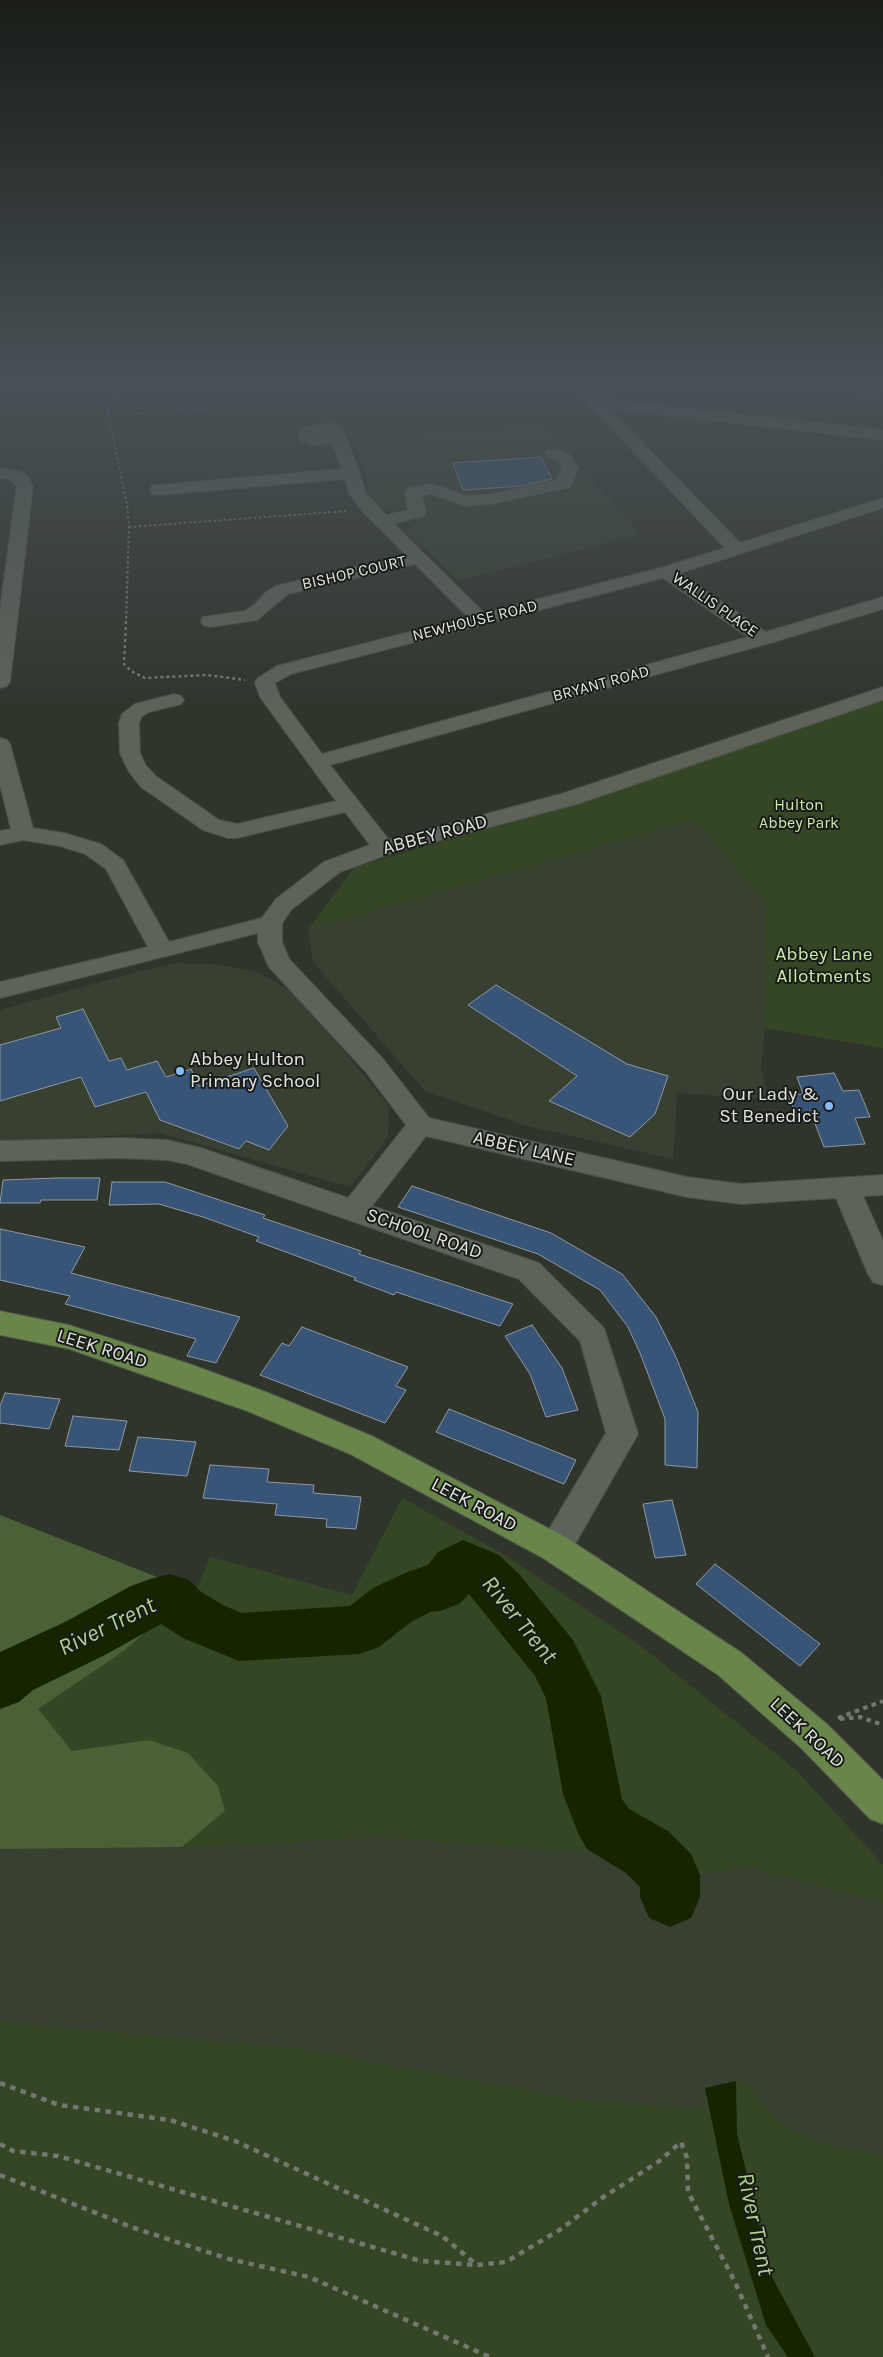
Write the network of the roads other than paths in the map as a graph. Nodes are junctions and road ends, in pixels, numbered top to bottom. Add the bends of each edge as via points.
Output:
1 (24, 492) edge
2 (357, 492) edge
3 (524, 492) edge
4 (681, 492) edge
5 (883, 503) edge
6 (378, 515) junction
7 (736, 549) junction
8 (418, 558) junction
9 (666, 572) junction
10 (874, 606) edge
11 (481, 620) junction
12 (883, 620) edge
13 (210, 622) dead end
14 (763, 639) junction
15 (1, 658) edge
16 (0, 682) edge
17 (883, 693) edge
18 (174, 700) dead end
19 (0, 744) edge
20 (317, 762) junction
21 (168, 771) dead end
22 (144, 777) junction
23 (350, 804) junction
24 (23, 833) junction
25 (0, 838) edge
26 (384, 848) junction
27 (270, 923) junction
28 (162, 951) junction
29 (0, 990) edge
30 (420, 1125) junction
31 (0, 1151) edge
32 (883, 1185) edge
33 (846, 1189) junction
34 (354, 1210) junction
35 (883, 1274) edge
36 (0, 1323) edge
37 (555, 1548) junction
38 (883, 1806) edge

1 - 15 street
2 - 6 street
3 - 6 street via 412,514
4 - 7 street
5 - 7 street, NEWHOUSE ROAD
6 - 8 street
7 - 9 street, NEWHOUSE ROAD
8 - 11 street
8 - 13 street, BISHOP COURT via 282,590 250,616
9 - 11 street, NEWHOUSE ROAD
9 - 14 street, WALLIS PLACE
10 - 12 street
10 - 14 street, BRYANT ROAD
11 - 20 street, NEWHOUSE ROAD via 284,670 265,682 270,696
14 - 20 street, BRYANT ROAD
15 - 16 street
17 - 26 street, ABBEY ROAD via 569,799
18 - 22 street via 142,708 130,718 130,753
19 - 24 street
20 - 23 street
21 - 22 street
22 - 23 street via 211,824 228,831
23 - 26 street
24 - 25 street
24 - 28 street via 92,849 115,865
26 - 27 street, ABBEY ROAD via 332,867 284,904
27 - 28 street
27 - 30 street via 270,942 278,962 374,1065
28 - 29 street
30 - 33 street, ABBEY LANE via 687,1187 741,1194
30 - 34 street
31 - 34 street, SCHOOL ROAD via 167,1150
32 - 33 street, ABBEY LANE
33 - 35 street
34 - 37 street, SCHOOL ROAD via 529,1271 593,1336 622,1434
36 - 37 main road, LEEK ROAD via 69,1337 258,1402 361,1445
37 - 38 main road, LEEK ROAD via 730,1664 814,1736

